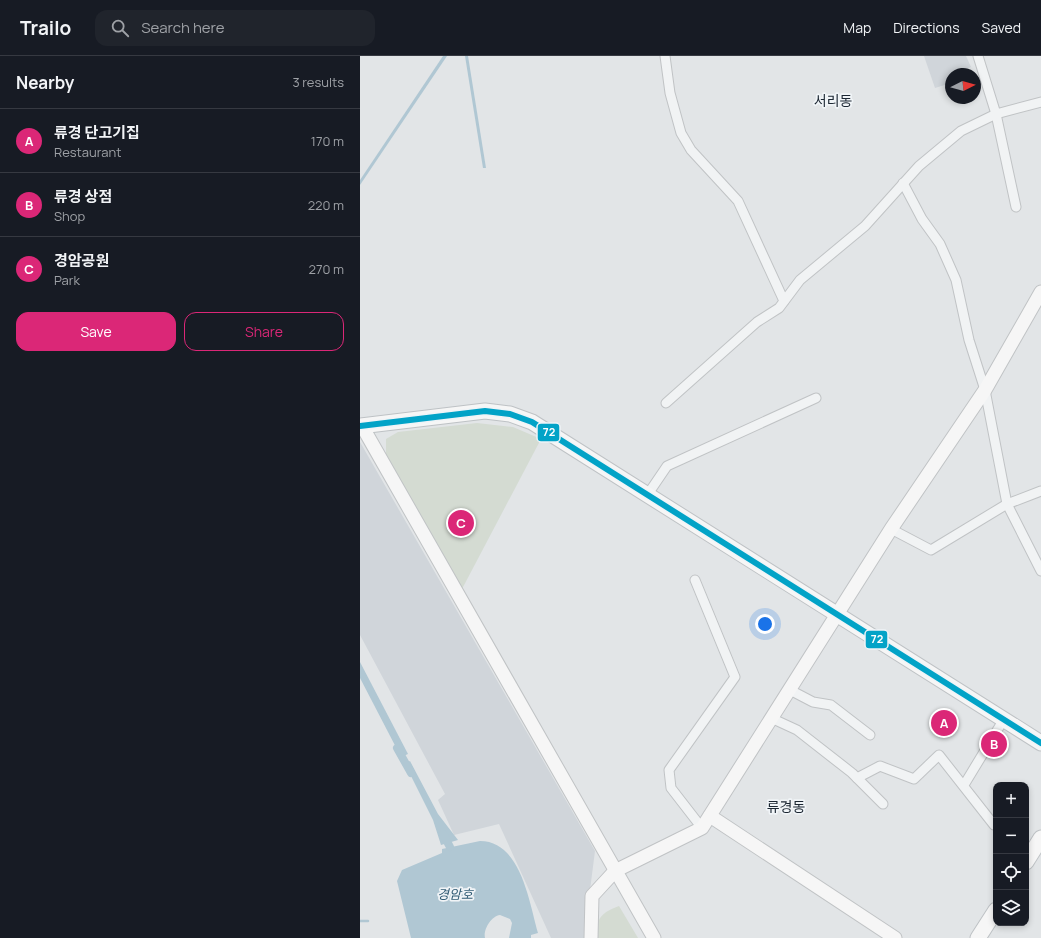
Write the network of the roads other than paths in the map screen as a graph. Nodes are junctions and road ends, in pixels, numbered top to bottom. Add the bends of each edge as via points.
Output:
1 (665, 56) edge
2 (978, 56) edge
3 (1041, 102) edge
4 (996, 114) junction
5 (903, 183) junction
6 (1016, 207) dead end
7 (1039, 298) edge
8 (784, 301) junction
9 (985, 390) junction
10 (816, 398) dead end
11 (666, 403) dead end
12 (361, 426) edge
13 (1041, 491) edge
14 (648, 494) junction
15 (1007, 504) junction
16 (891, 529) junction
17 (1041, 571) edge
18 (695, 580) dead end
19 (837, 614) junction
20 (790, 690) junction
21 (771, 718) junction
22 (1004, 719) junction
23 (870, 734) dead end
24 (1041, 743) edge
25 (857, 778) junction
26 (964, 785) junction
27 (883, 804) dead end
28 (710, 816) junction
29 (993, 824) edge
30 (702, 828) junction
31 (1041, 838) edge
32 (1029, 857) edge
33 (615, 871) junction
34 (993, 915) edge
35 (591, 938) edge
36 (654, 938) edge
37 (895, 938) edge
38 (978, 938) edge

1 - 8 street via 670,93 681,133 691,150 738,202
2 - 4 street
3 - 4 street
4 - 5 street via 961,131
4 - 6 street
5 - 8 street via 865,226 800,280
5 - 9 street via 922,219 940,244 956,280 969,340
7 - 9 street
8 - 11 street via 779,308 757,322
9 - 15 street
9 - 16 street
10 - 14 street via 667,466
12 - 14 main road via 485,411 510,414 532,422
12 - 33 street
13 - 15 street
14 - 19 main road
15 - 16 street via 931,550
15 - 17 street
16 - 19 street
18 - 30 street via 735,677 669,770 671,788
19 - 20 street
19 - 22 main road
20 - 21 street
20 - 23 street via 813,702 831,705
21 - 25 street via 797,730
21 - 28 street
22 - 24 main road
22 - 26 street
25 - 26 street via 880,766 914,779 939,755
25 - 27 street
26 - 29 street
28 - 30 street
28 - 37 street
30 - 33 street
31 - 32 main road
33 - 35 street via 592,896
33 - 36 street
34 - 38 main road

